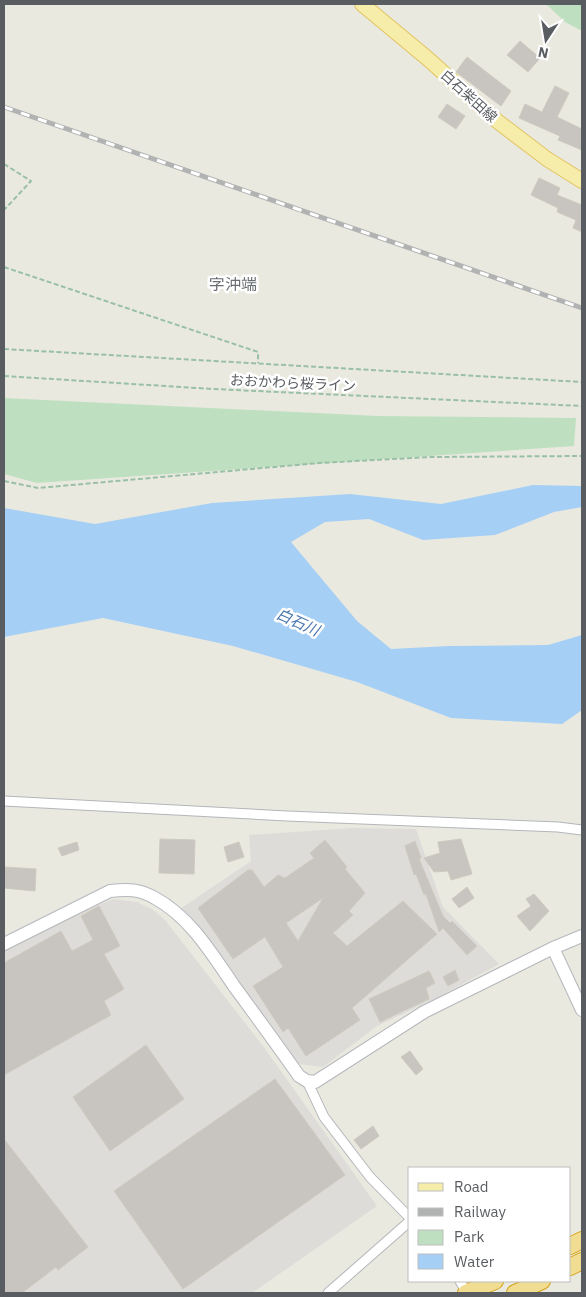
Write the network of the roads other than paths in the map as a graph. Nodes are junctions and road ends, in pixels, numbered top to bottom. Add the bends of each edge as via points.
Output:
1 (362, 4) edge
2 (582, 181) edge
3 (4, 801) edge
4 (582, 830) edge
5 (582, 936) edge
6 (4, 944) edge
7 (553, 948) junction
8 (582, 1010) edge
9 (307, 1082) junction
10 (408, 1217) edge
11 (408, 1221) edge
12 (461, 1282) edge
13 (493, 1282) edge
14 (540, 1282) edge
15 (328, 1293) edge
16 (467, 1293) edge
17 (515, 1293) edge

1 - 2 main road, 白石柴田線 via 497,122
3 - 4 street
5 - 7 street
6 - 9 street via 110,891 138,890 172,909 196,932 299,1076
7 - 8 street
7 - 9 street via 424,1012 315,1082
9 - 10 street via 324,1117 370,1177
11 - 15 street
12 - 16 street
13 - 16 highway
14 - 17 highway

